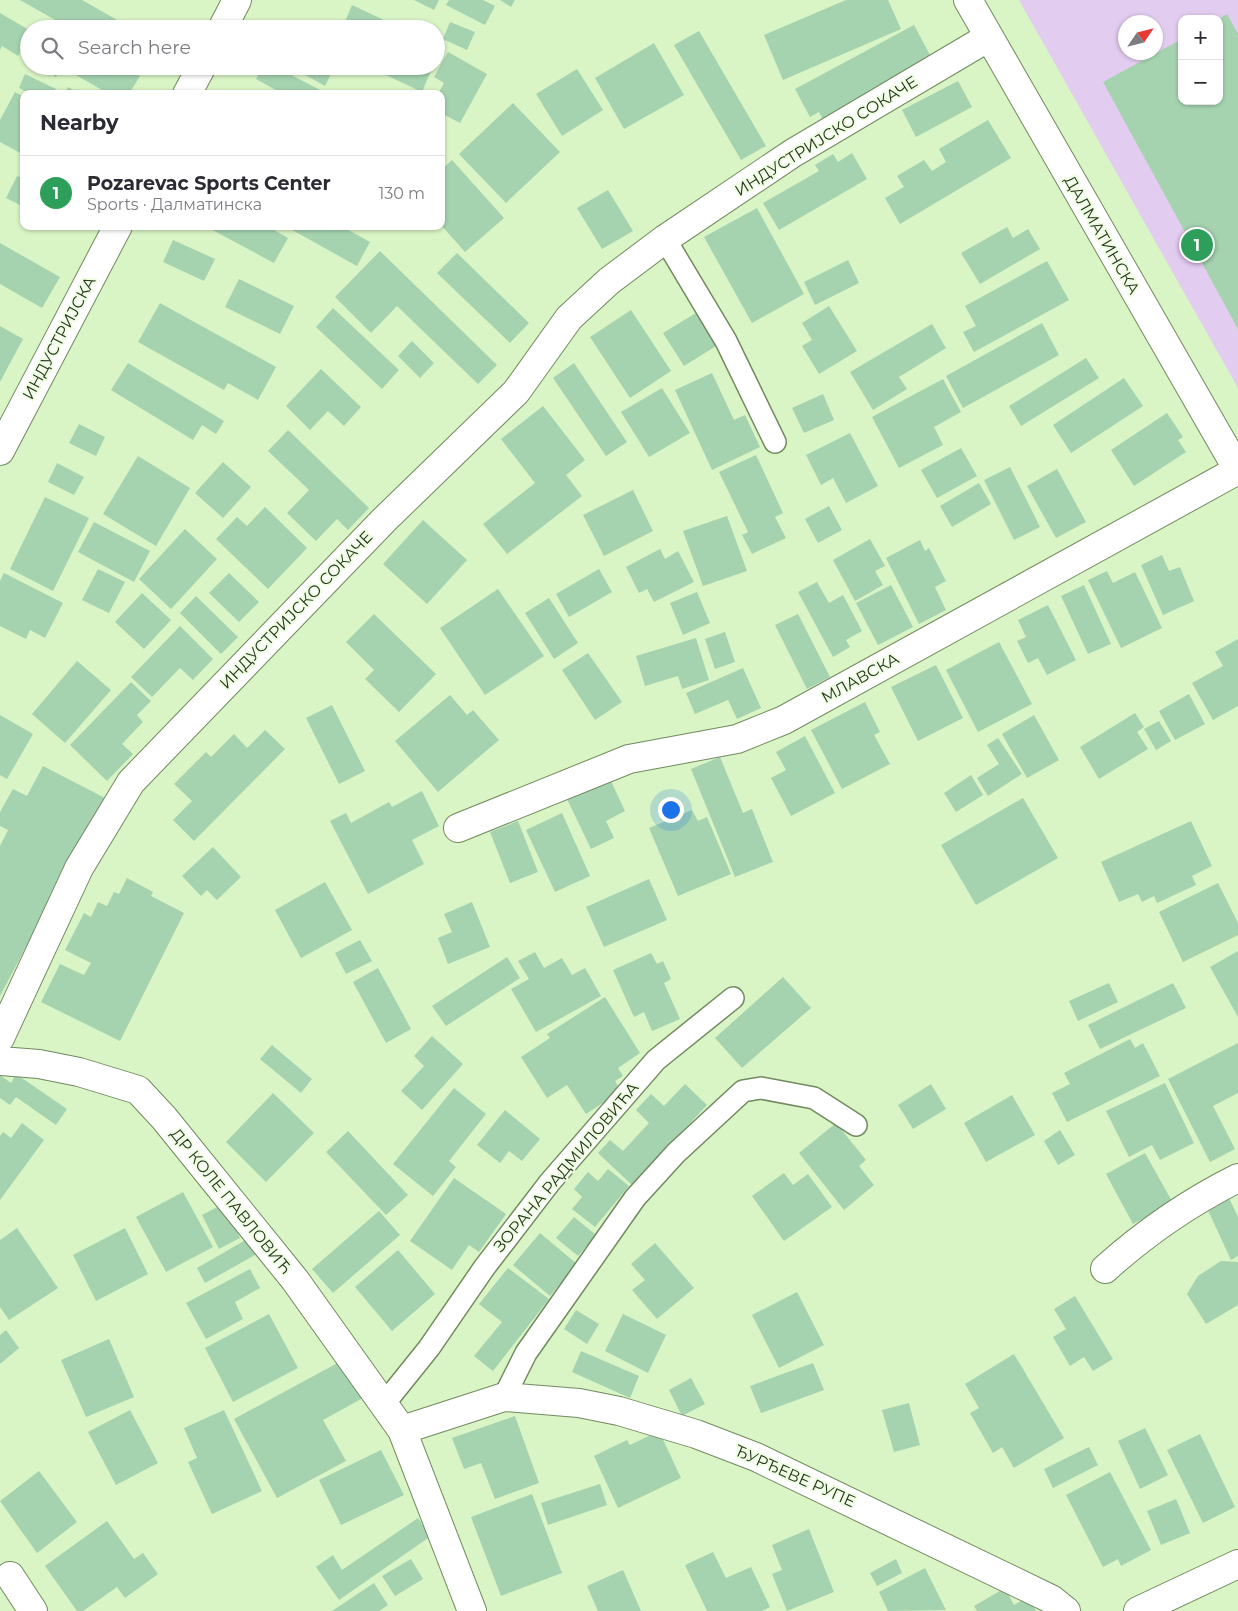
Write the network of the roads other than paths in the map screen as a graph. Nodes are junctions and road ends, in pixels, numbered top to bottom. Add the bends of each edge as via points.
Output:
1 (237, 0) edge
2 (968, 0) edge
3 (227, 20) edge
4 (989, 37) junction
5 (198, 75) edge
6 (190, 90) edge
7 (116, 230) edge
8 (665, 239) junction
9 (775, 442) dead end
10 (0, 451) edge
11 (1238, 470) edge
12 (458, 828) dead end
13 (733, 998) dead end
14 (0, 1038) edge
15 (0, 1061) edge
16 (856, 1125) dead end
17 (1238, 1178) edge
18 (1105, 1269) dead end
19 (504, 1397) junction
20 (384, 1404) junction
21 (402, 1430) junction
22 (1238, 1564) edge
23 (10, 1576) dead end
24 (33, 1611) edge
25 (472, 1611) edge
26 (1066, 1611) edge
27 (1138, 1611) edge

1 - 3 street
2 - 4 street, ДАЛМАТИНСКА
4 - 8 street, ИНДУСТРИЈСКО СОКАЧЕ via 793,153
4 - 11 street, ДАЛМАТИНСКА
5 - 6 street
7 - 10 street, ИНДУСТРИЈСКА
8 - 9 lane via 726,341
8 - 14 street, ИНДУСТРИЈСКО СОКАЧЕ via 610,281 569,318 516,392 384,520 131,782 79,868
11 - 12 street, МЛАВСКА via 784,720 737,739 629,759
13 - 20 lane, ЗОРАНА РАДМИЛОВИЋА via 656,1060 550,1182 484,1268 429,1348
15 - 20 street, ДР КОЛЕ ПАВЛОВИЋ via 79,1072 138,1090 295,1280
16 - 19 lane via 814,1098 761,1088 742,1091 676,1153 635,1198 526,1353
17 - 18 street via 1169,1218
19 - 21 street, ЂУРЂЕВЕ РУПЕ
19 - 26 street, ЂУРЂЕВЕ РУПЕ via 579,1403 620,1411 696,1434 756,1457 927,1537 1051,1599
20 - 21 street, ДР КОЛЕ ПАВЛОВИЋ
21 - 25 street
22 - 27 street
23 - 24 street

